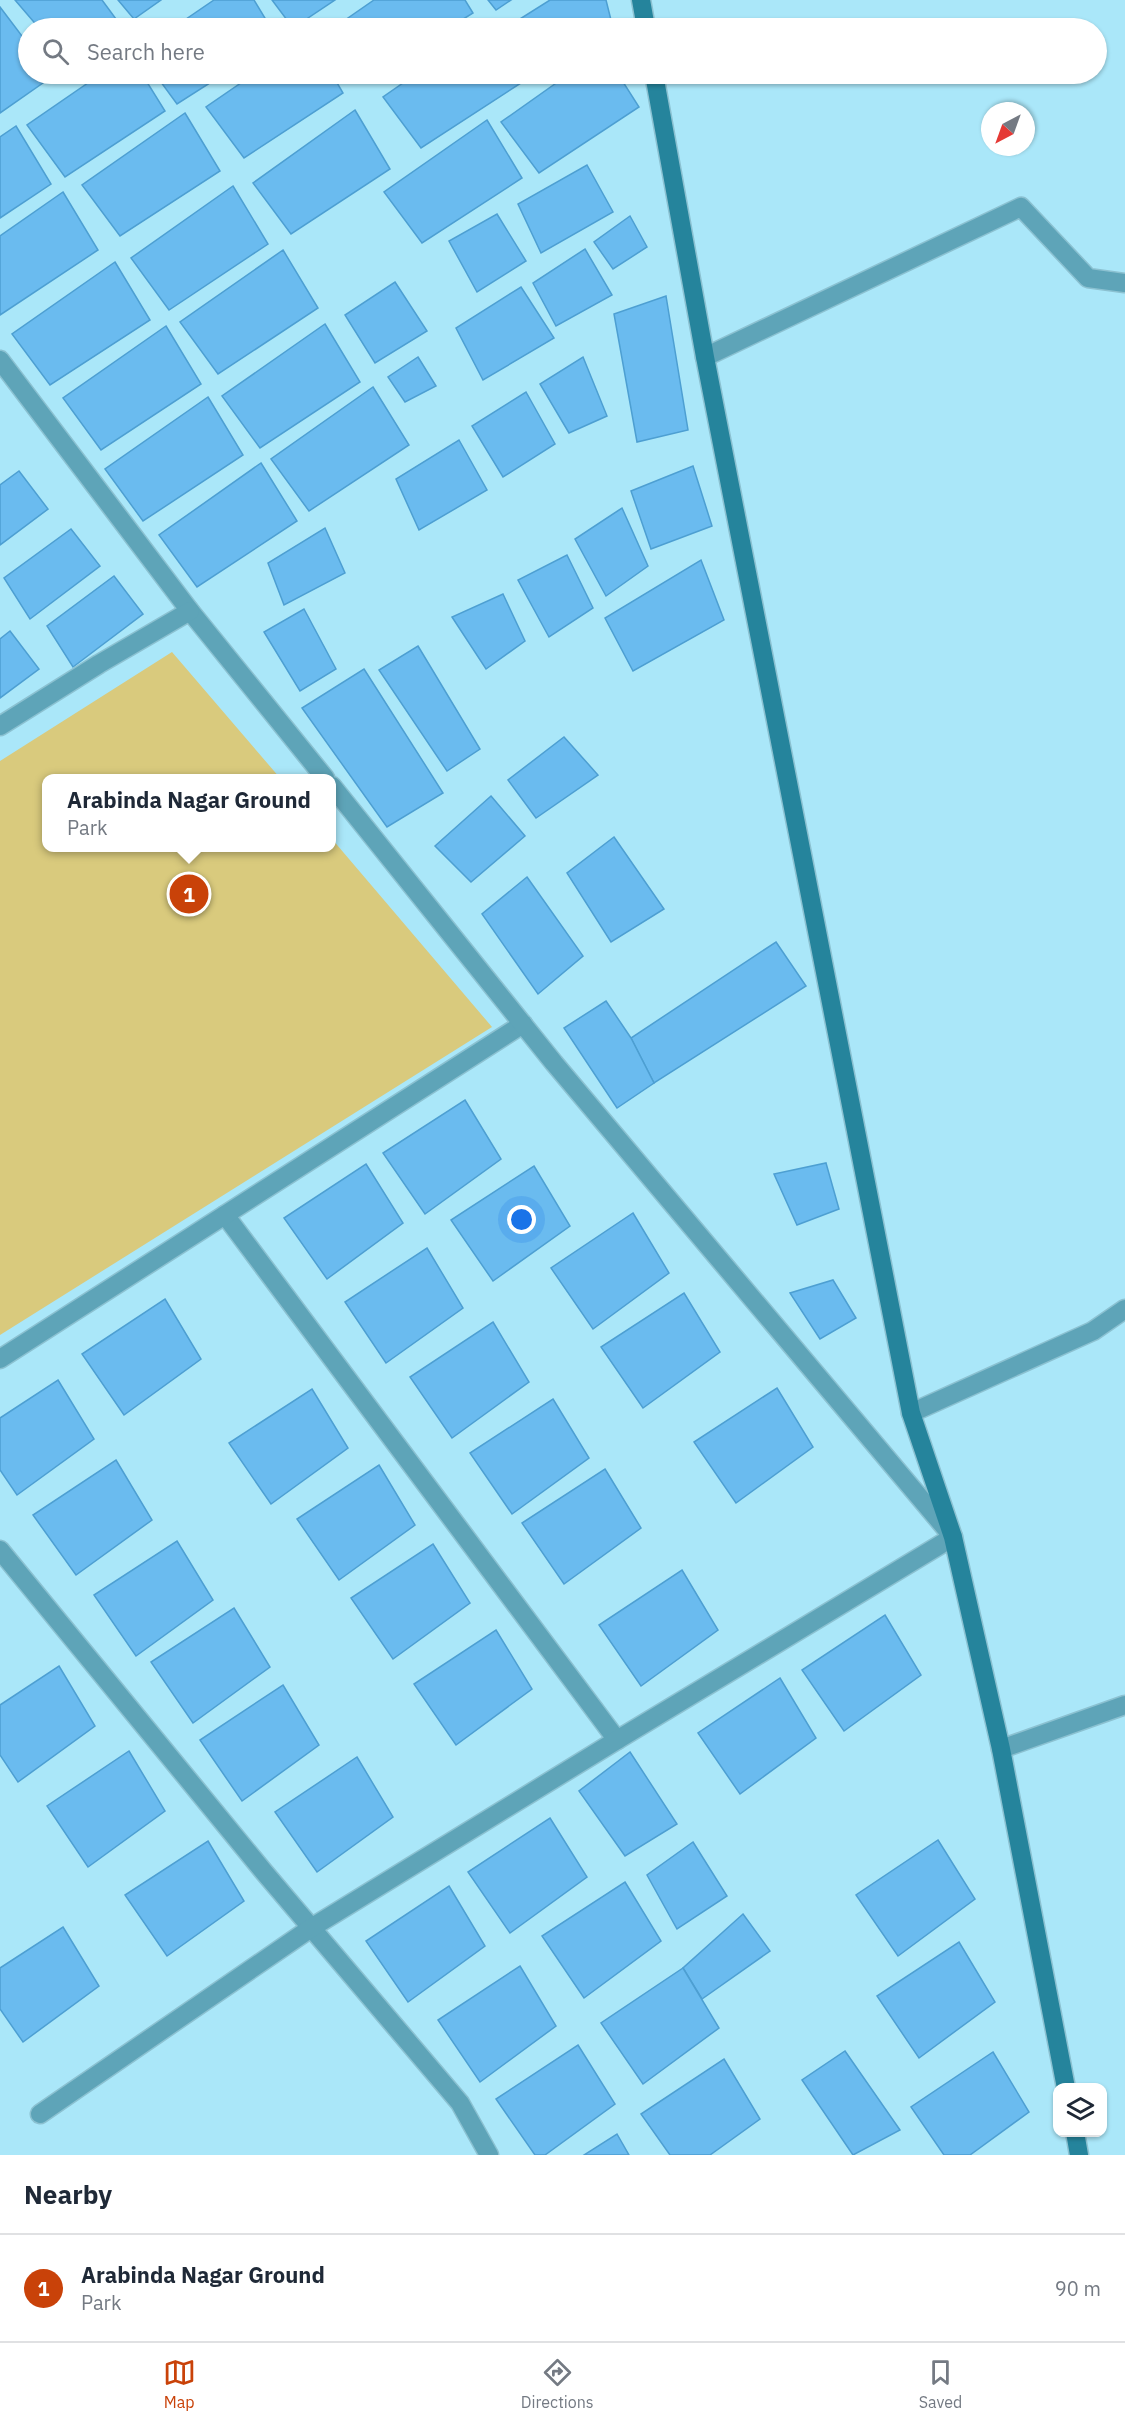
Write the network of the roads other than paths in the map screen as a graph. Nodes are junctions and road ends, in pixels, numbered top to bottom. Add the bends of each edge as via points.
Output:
1 (641, 0) edge
2 (644, 18) edge
3 (656, 84) edge
4 (1125, 283) edge
5 (705, 357) junction
6 (0, 360) edge
7 (190, 611) junction
8 (0, 726) edge
9 (322, 774) edge
10 (336, 791) edge
11 (523, 1024) junction
12 (225, 1215) junction
13 (1125, 1309) edge
14 (0, 1359) edge
15 (911, 1413) junction
16 (953, 1537) junction
17 (0, 1550) edge
18 (1125, 1705) edge
19 (617, 1740) junction
20 (1001, 1749) junction
21 (311, 1928) junction
22 (1065, 2083) edge
23 (40, 2114) dead end
24 (1076, 2137) edge
25 (489, 2155) edge
26 (1079, 2155) edge

1 - 2 main road
3 - 5 main road
4 - 5 street via 1088,278 1021,207
5 - 15 main road
6 - 7 street
7 - 8 street
7 - 9 street
10 - 11 street
11 - 12 street
11 - 16 street
12 - 14 street
12 - 19 street
13 - 15 street via 1093,1331
15 - 16 main road
16 - 19 street
16 - 20 main road
17 - 21 street
18 - 20 street
19 - 21 street
20 - 22 main road
21 - 23 street
21 - 25 street via 460,2103
24 - 26 main road

